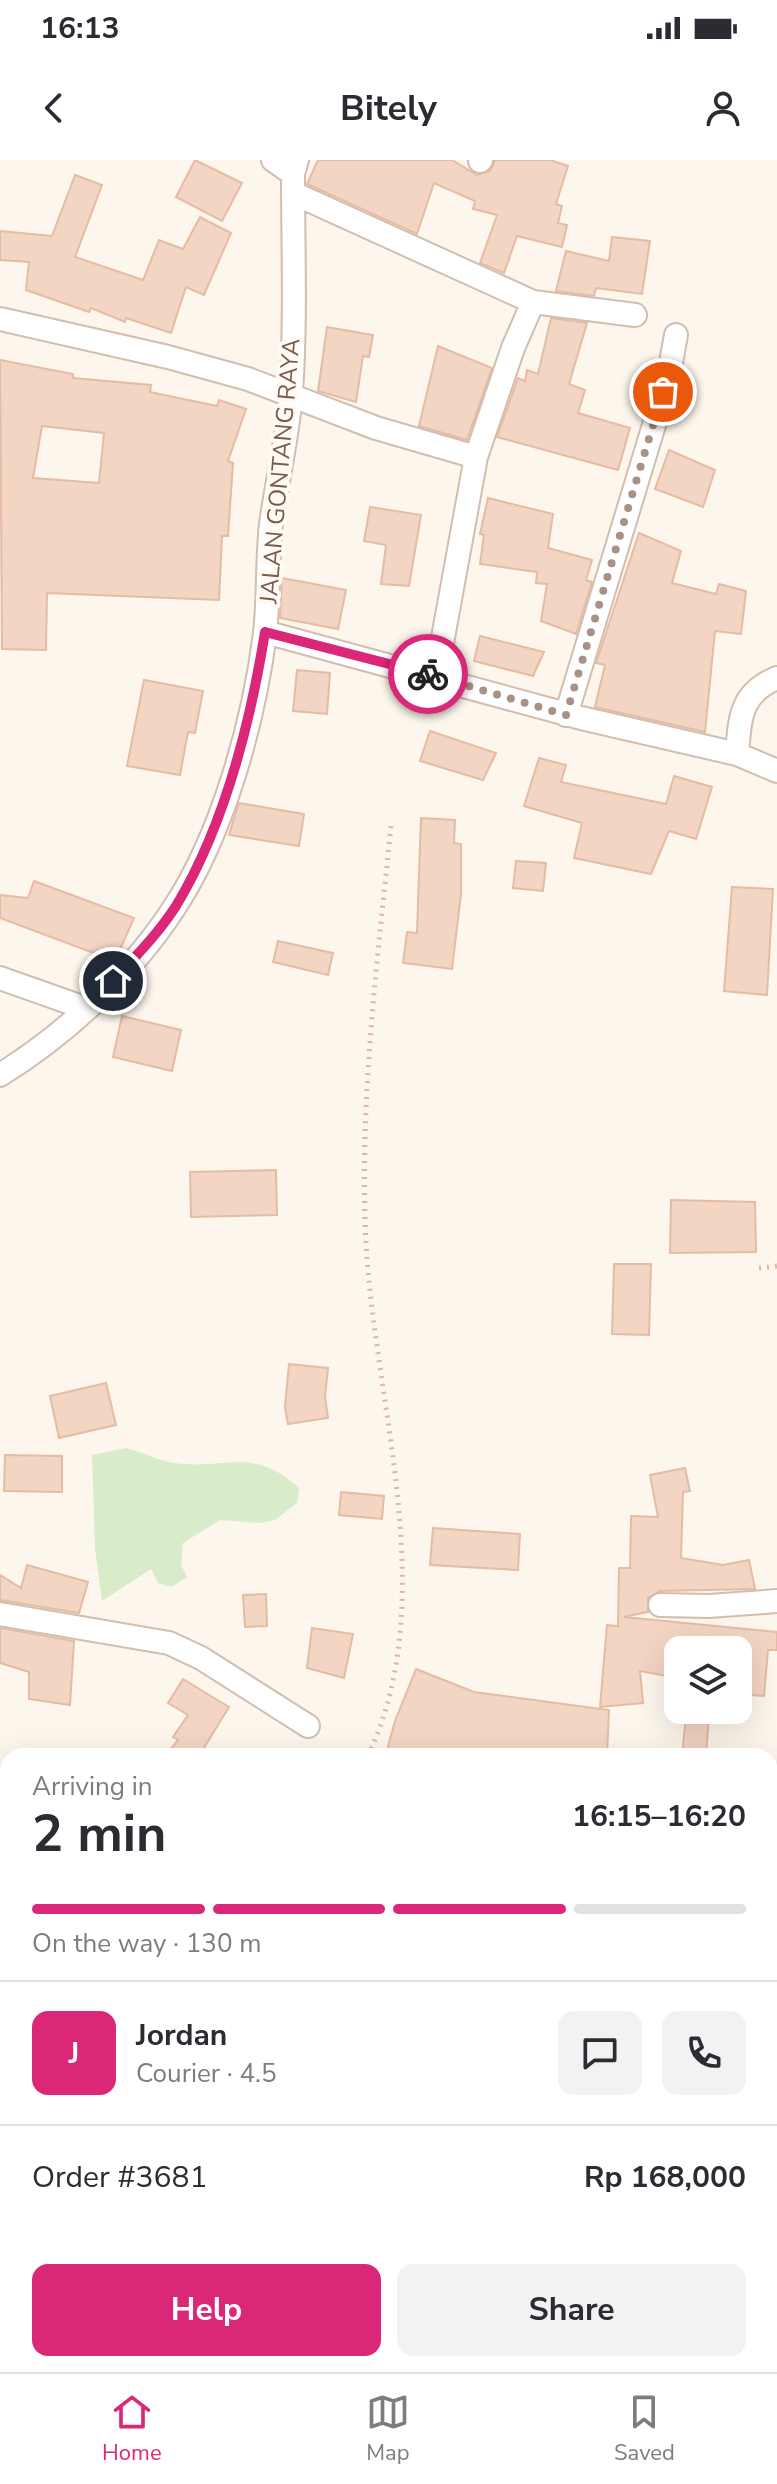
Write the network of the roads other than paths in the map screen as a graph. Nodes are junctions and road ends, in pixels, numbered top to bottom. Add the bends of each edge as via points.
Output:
1 (273, 160) edge
2 (295, 176) edge
3 (533, 302) junction
4 (635, 315) dead end
5 (0, 319) edge
6 (676, 335) dead end
7 (291, 394) junction
8 (476, 457) junction
9 (265, 632) junction
10 (436, 676) junction
11 (777, 678) edge
12 (566, 715) junction
13 (737, 754) junction
14 (777, 771) edge
15 (0, 978) edge
16 (85, 1008) junction
17 (0, 1075) edge
18 (777, 1601) edge
19 (660, 1605) dead end
20 (0, 1614) edge
21 (308, 1726) dead end

1 - 2 street
2 - 3 street
2 - 7 street, JALAN GONTANG RAYA
3 - 4 street
3 - 8 street
5 - 7 street via 168,357
6 - 12 street via 668,379
7 - 8 street via 376,428
7 - 9 street, JALAN GONTANG RAYA via 271,527
8 - 10 street
9 - 10 street
9 - 16 street, JALAN GONTANG RAYA via 247,723 202,855 152,939
10 - 12 street
11 - 13 street via 743,704
12 - 13 street
13 - 14 street
15 - 16 street
16 - 17 street, JALAN GONTANG RAYA
18 - 19 street
20 - 21 street via 169,1643

